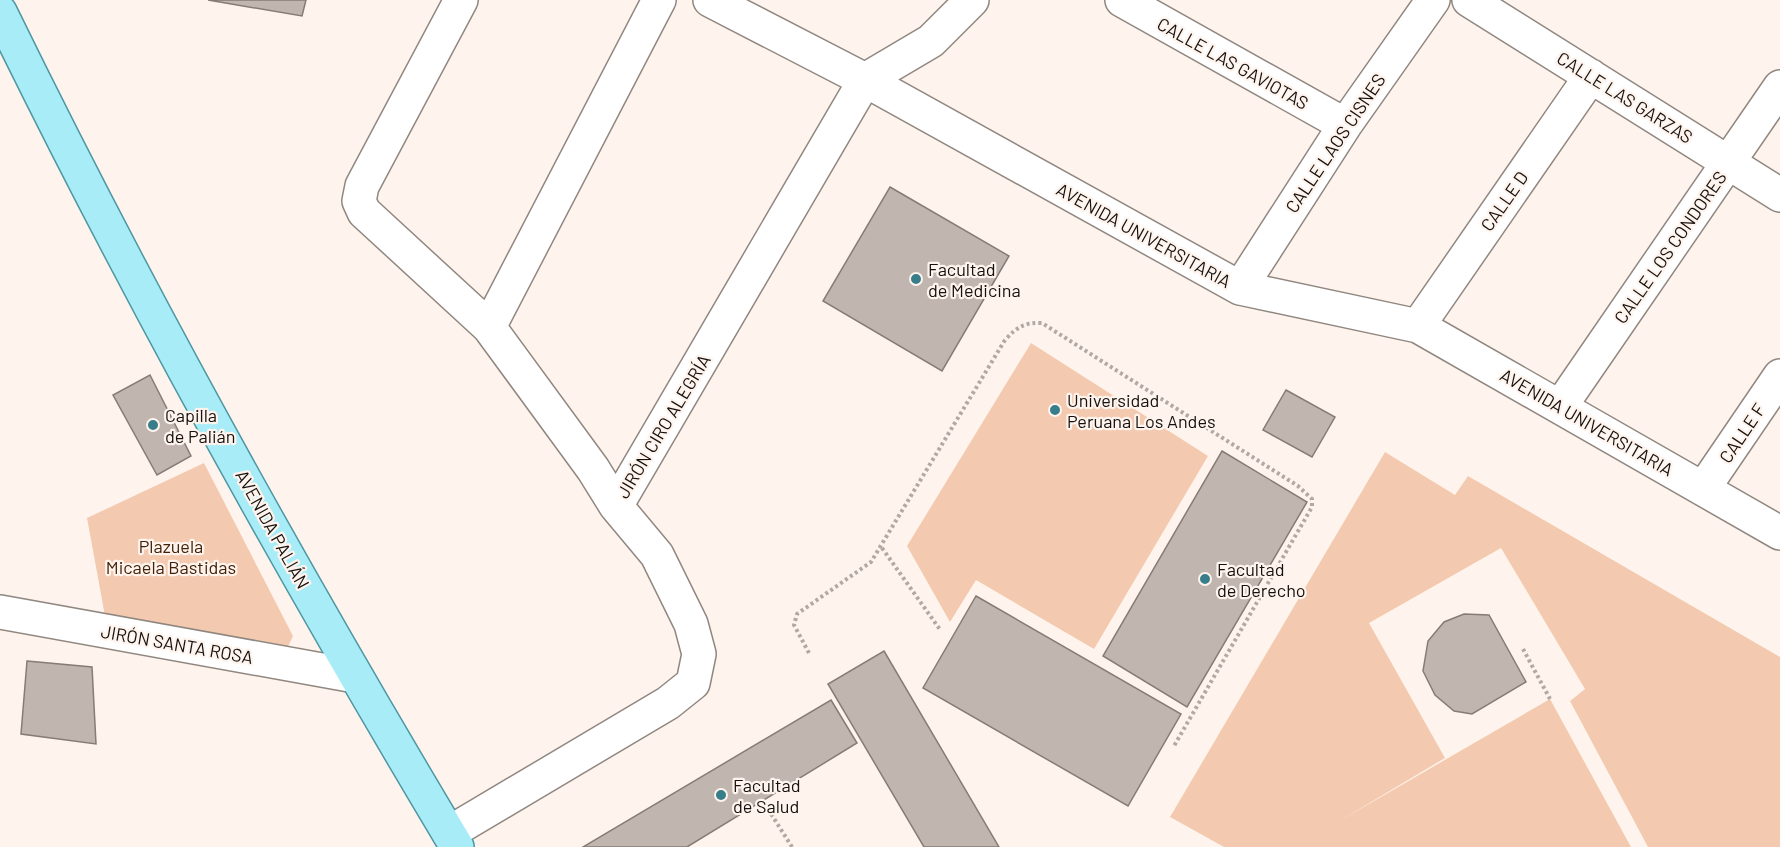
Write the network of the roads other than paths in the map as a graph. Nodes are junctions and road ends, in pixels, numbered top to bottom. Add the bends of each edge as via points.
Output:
1 (461, 0) edge
2 (659, 0) edge
3 (710, 0) edge
4 (972, 0) edge
5 (1122, 0) edge
6 (1432, 0) edge
7 (1469, 0) edge
8 (0, 12) edge
9 (1591, 76) junction
10 (865, 80) junction
11 (1780, 87) edge
12 (1345, 125) junction
13 (1728, 162) junction
14 (1780, 195) edge
15 (1240, 288) junction
16 (1418, 326) junction
17 (489, 327) junction
18 (1780, 376) edge
19 (1560, 407) junction
20 (1703, 489) junction
21 (616, 506) junction
22 (1780, 533) edge
23 (0, 612) edge
24 (355, 676) junction
25 (453, 840) edge

1 - 17 street via 362,186 359,201 364,212
2 - 17 street
3 - 10 street, AVENIDA UNIVERSITARIA
4 - 10 street via 931,41
5 - 12 street, CALLE LAS GAVIOTAS
6 - 12 street, CALLE LAOS CISNES
7 - 9 street, CALLE LAS GARZAS
8 - 24 main road, AVENIDA PALIÁN via 78,171
9 - 13 street, CALLE LAS GARZAS
9 - 16 street, CALLE D
10 - 15 street, AVENIDA UNIVERSITARIA
10 - 21 street, JIRÓN CIRO ALEGRÍA
11 - 13 street, CALLE LOS CONDORES
12 - 15 street, CALLE LAOS CISNES
13 - 14 street, CALLE LAS GARZAS
13 - 19 street, CALLE LOS CONDORES
15 - 16 street, AVENIDA UNIVERSITARIA
16 - 19 street, AVENIDA UNIVERSITARIA
17 - 21 street
18 - 20 street, CALLE F
19 - 20 street, AVENIDA UNIVERSITARIA
20 - 22 street, AVENIDA UNIVERSITARIA
21 - 25 street, JIRÓN CIRO ALEGRÍA via 657,555 691,624 699,654 693,683 668,703
23 - 24 street, JIRÓN SANTA ROSA
24 - 25 main road, AVENIDA PALIÁN

